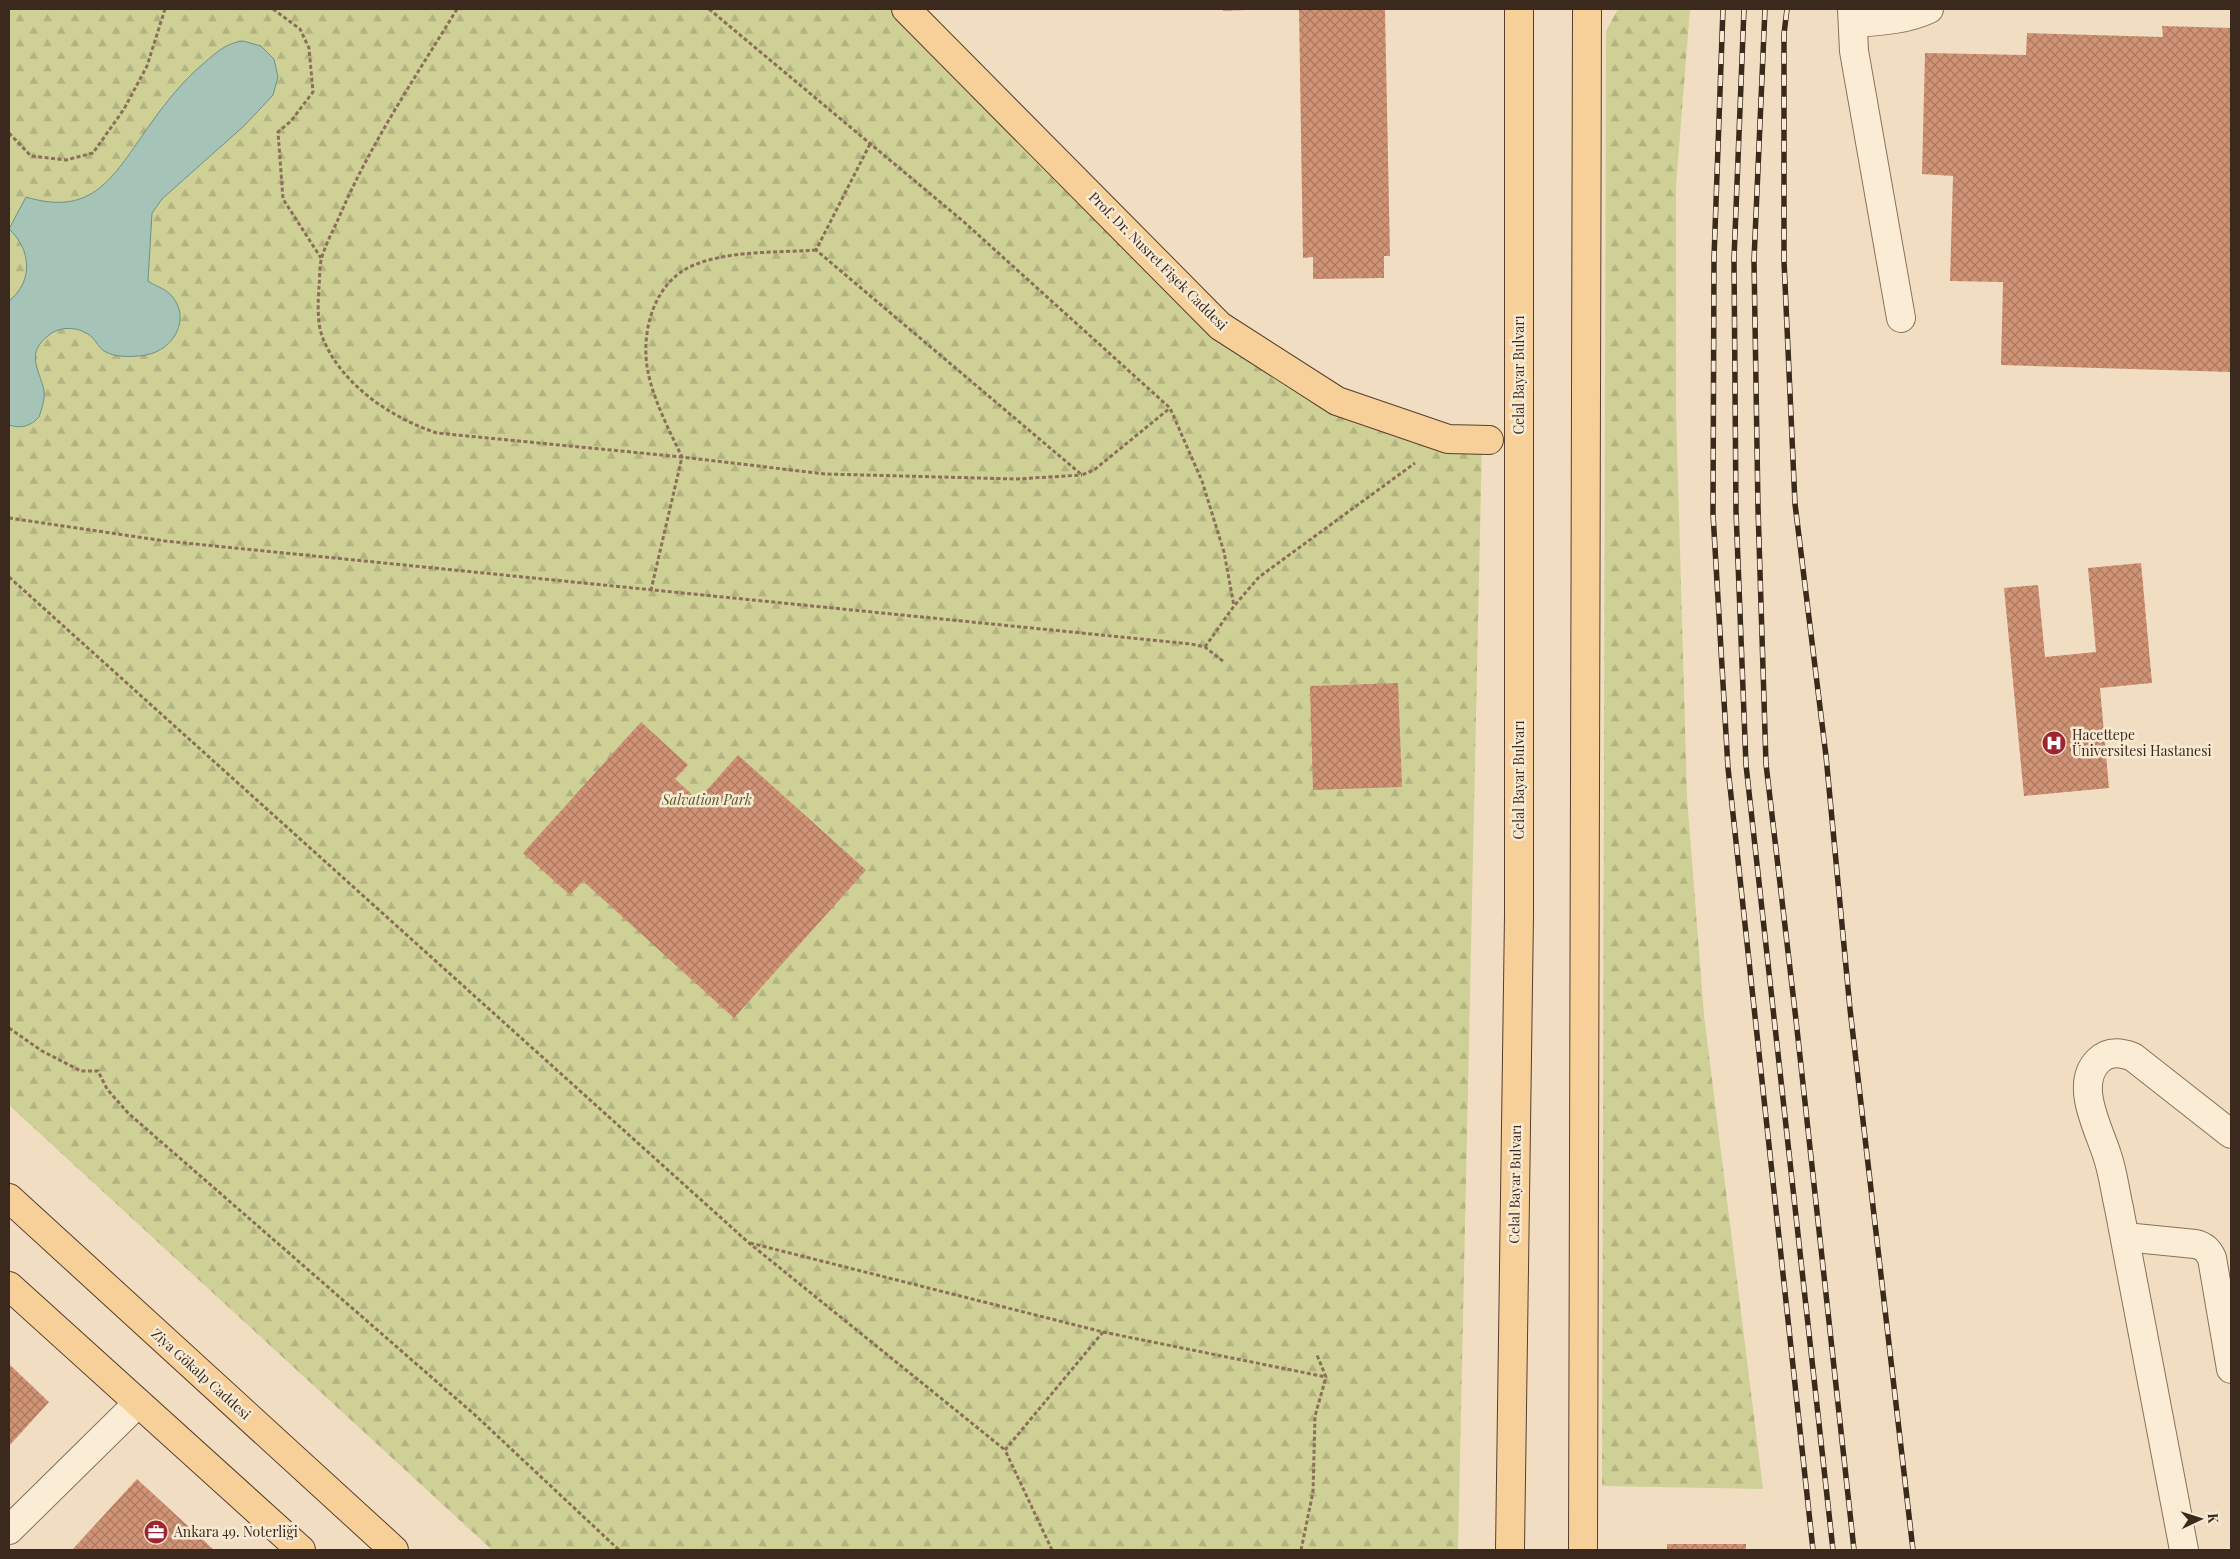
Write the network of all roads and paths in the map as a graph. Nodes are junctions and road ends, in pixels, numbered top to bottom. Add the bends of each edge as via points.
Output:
1 (165, 9) edge
2 (273, 9) edge
3 (457, 9) edge
4 (709, 9) edge
5 (906, 9) edge
6 (1587, 9) edge
7 (1929, 9) edge
8 (1518, 11) edge
9 (1853, 16) edge
10 (9, 133) edge
11 (870, 144) junction
12 (816, 250) junction
13 (321, 258) junction
14 (1901, 318) dead end
15 (1170, 408) junction
16 (1448, 439) junction
17 (1489, 440) dead end
18 (682, 457) junction
19 (1082, 475) junction
20 (9, 518) edge
21 (9, 577) edge
22 (651, 590) junction
23 (1234, 606) junction
24 (1205, 647) junction
25 (1224, 662) dead end
26 (9, 1028) edge
27 (2231, 1134) edge
28 (9, 1198) edge
29 (2125, 1237) junction
30 (748, 1242) junction
31 (9, 1286) edge
32 (1103, 1332) junction
33 (1317, 1355) dead end
34 (2231, 1368) edge
35 (1326, 1377) junction
36 (138, 1402) junction
37 (1005, 1450) junction
38 (9, 1530) edge
39 (301, 1550) edge
40 (394, 1550) edge
41 (619, 1550) edge
42 (1052, 1550) edge
43 (1301, 1550) edge
44 (1510, 1550) edge
45 (1582, 1550) edge
46 (2184, 1550) edge

1 - 10 path via 147,66 124,109 93,153 66,160 31,156
2 - 13 path via 300,29 309,48 313,92 291,121 278,132 282,199
3 - 13 path via 371,151
4 - 11 path
5 - 16 main road, Prof. Dr. Nusret Fişek Caddesi via 1220,326 1337,401
6 - 45 main road
7 - 9 street via 1900,18
8 - 44 main road, Celal Bayar Bulvarı via 1519,915
9 - 14 street via 1854,51
11 - 12 path
11 - 15 path via 964,222
12 - 18 path via 729,256 694,265 680,272 660,295 652,309 648,327 645,348 648,373
12 - 19 path
13 - 18 path via 318,296 321,334 330,353 371,399 403,420 437,433
15 - 19 path via 1094,470
15 - 23 path via 1202,481 1224,552
16 - 17 main road, Prof. Dr. Nusret Fişek Caddesi
16 - 23 path via 1259,577
18 - 19 path via 825,474 1017,479
18 - 22 path
20 - 22 path via 165,541
21 - 30 path
22 - 24 path
23 - 24 path
24 - 25 path
26 - 41 path via 42,1051 81,1071 98,1071 107,1089 128,1113 475,1415
27 - 29 street via 2133,1057 2112,1053 2101,1058 2093,1066 2088,1082 2089,1097 2108,1157
28 - 40 main road, Ziya Gökalp Caddesi
29 - 34 street via 2196,1244 2209,1252
29 - 46 street
30 - 32 path
30 - 37 path
31 - 36 main road
32 - 35 path
32 - 37 path
33 - 35 path
35 - 43 path via 1315,1416 1313,1492
36 - 38 street
36 - 39 main road
37 - 42 path

